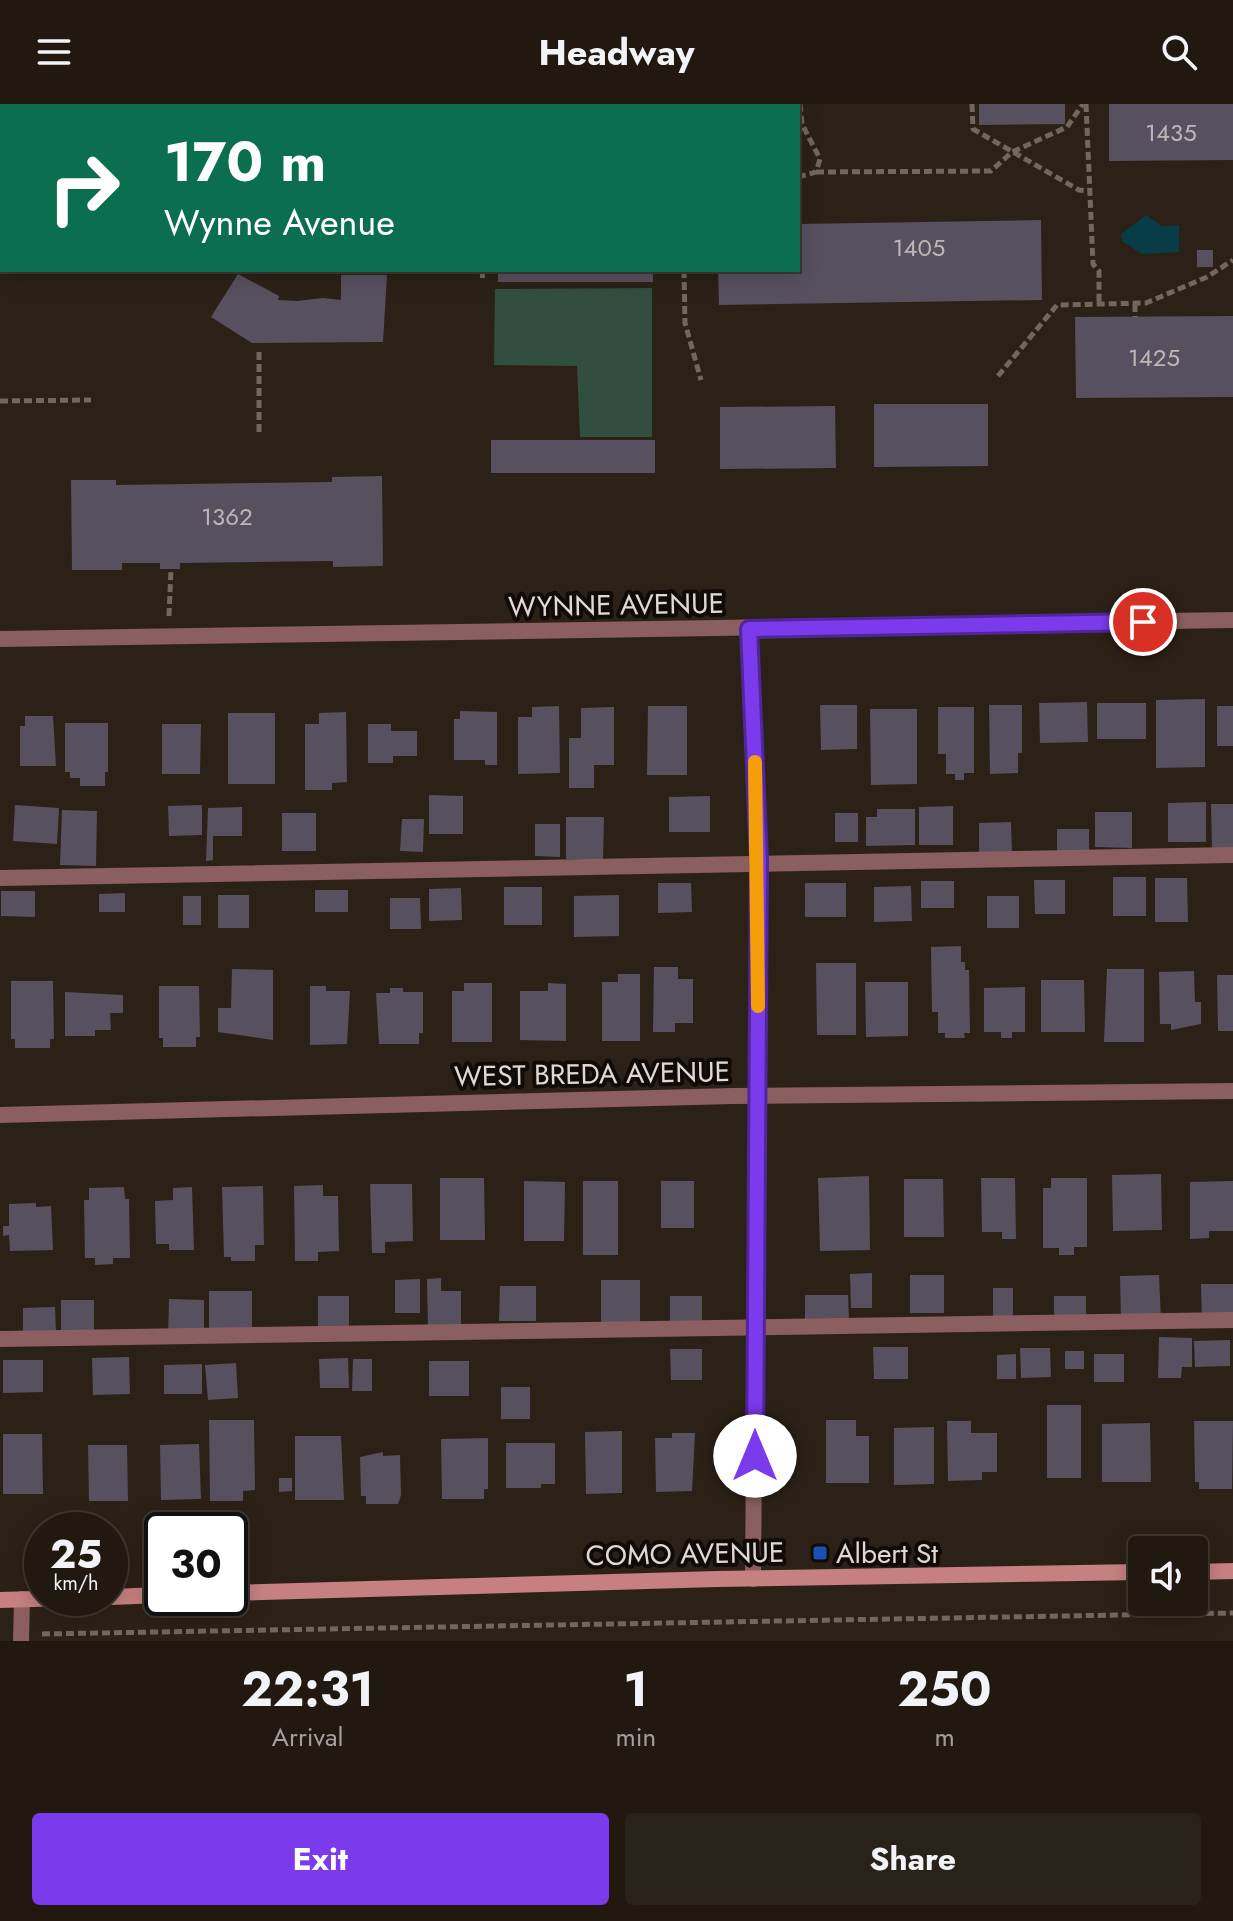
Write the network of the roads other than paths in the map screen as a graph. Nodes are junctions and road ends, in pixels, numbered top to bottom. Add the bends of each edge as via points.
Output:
1 (1233, 620) edge
2 (749, 629) junction
3 (0, 639) edge
4 (1233, 855) edge
5 (759, 861) junction
6 (0, 878) edge
7 (1233, 1091) edge
8 (758, 1097) junction
9 (0, 1115) edge
10 (1233, 1320) edge
11 (755, 1329) junction
12 (0, 1339) edge
13 (1233, 1571) edge
14 (1128, 1572) edge
15 (1208, 1572) edge
16 (753, 1579) junction
17 (248, 1593) edge
18 (22, 1599) joint
19 (0, 1600) edge
20 (21, 1638) edge

1 - 2 street, WYNNE AVENUE
2 - 3 street, WYNNE AVENUE
2 - 5 street
4 - 5 street
5 - 6 street
5 - 8 street
7 - 8 street, WEST BREDA AVENUE
8 - 9 street, WEST BREDA AVENUE
8 - 11 street
10 - 11 street
11 - 12 street
11 - 16 street
13 - 15 main road
14 - 16 main road, COMO AVENUE
16 - 17 main road, COMO AVENUE
18 - 19 main road
18 - 20 street

